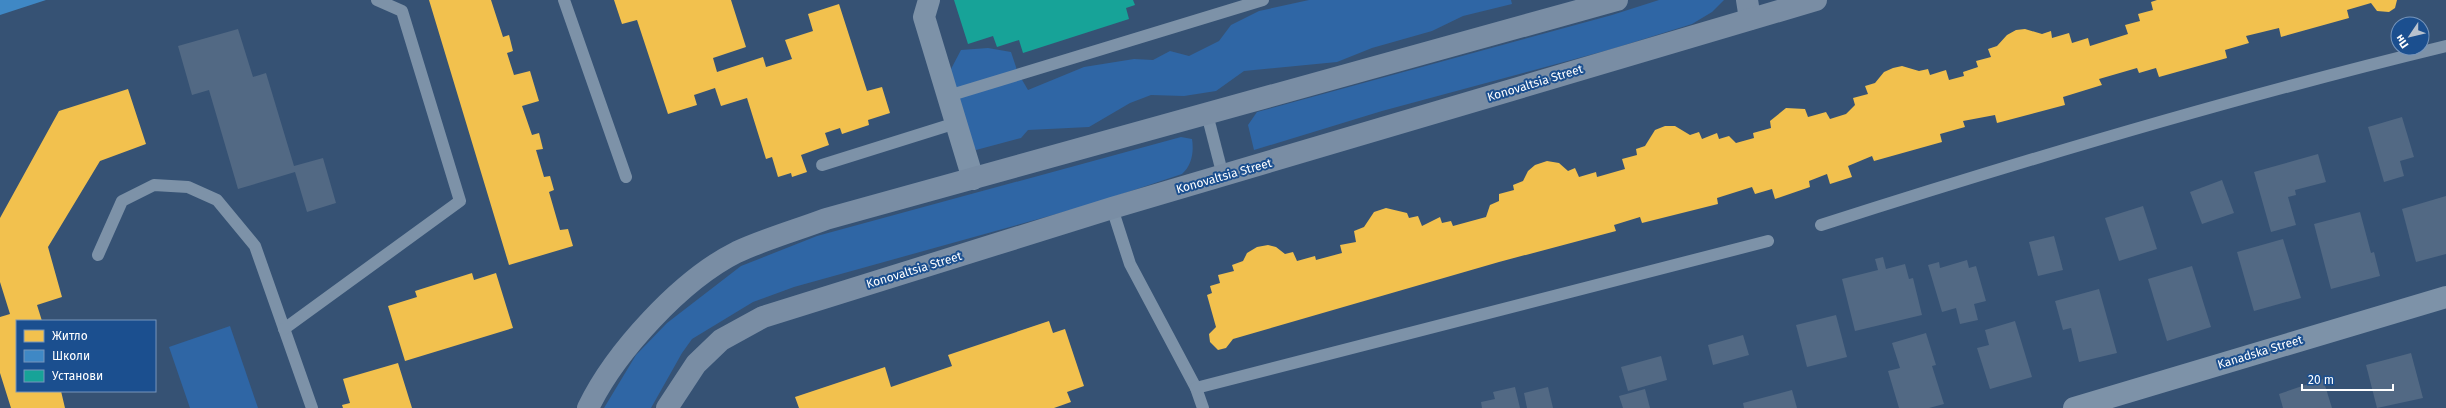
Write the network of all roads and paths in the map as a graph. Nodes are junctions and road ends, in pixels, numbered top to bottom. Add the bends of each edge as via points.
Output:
1 (377, 0) edge
2 (564, 0) edge
3 (929, 0) edge
4 (1263, 0) edge
5 (1617, 0) edge
6 (1816, 0) edge
7 (1749, 10) edge
8 (2446, 46) edge
9 (948, 96) junction
10 (1207, 114) junction
11 (956, 123) junction
12 (822, 165) dead end
13 (1223, 176) junction
14 (626, 177) dead end
15 (973, 179) junction
16 (1112, 208) junction
17 (1821, 225) dead end
18 (1768, 242) dead end
19 (98, 255) dead end
20 (2446, 297) edge
21 (284, 329) junction
22 (1196, 388) junction
23 (312, 408) edge
24 (588, 408) edge
25 (667, 408) edge
26 (1203, 408) edge
27 (2074, 408) edge

1 - 21 lane via 402,11 460,201
2 - 14 lane
3 - 9 street via 924,17
4 - 9 lane
5 - 10 main road
6 - 7 main road, Konovaltsia Street
7 - 13 main road, Konovaltsia Street
8 - 17 lane via 2349,69 1986,172
9 - 11 street
10 - 13 lane
10 - 15 main road
11 - 12 lane
11 - 15 street
13 - 16 main road, Konovaltsia Street
15 - 24 main road via 826,220 737,252 702,275 639,332 596,390
16 - 22 lane via 1130,264
16 - 25 main road, Konovaltsia Street via 763,317 721,340 696,364
18 - 22 lane
19 - 21 lane via 122,201 154,185 188,187 217,200 255,246
20 - 27 street, Kanadska Street
21 - 23 lane
22 - 26 lane

